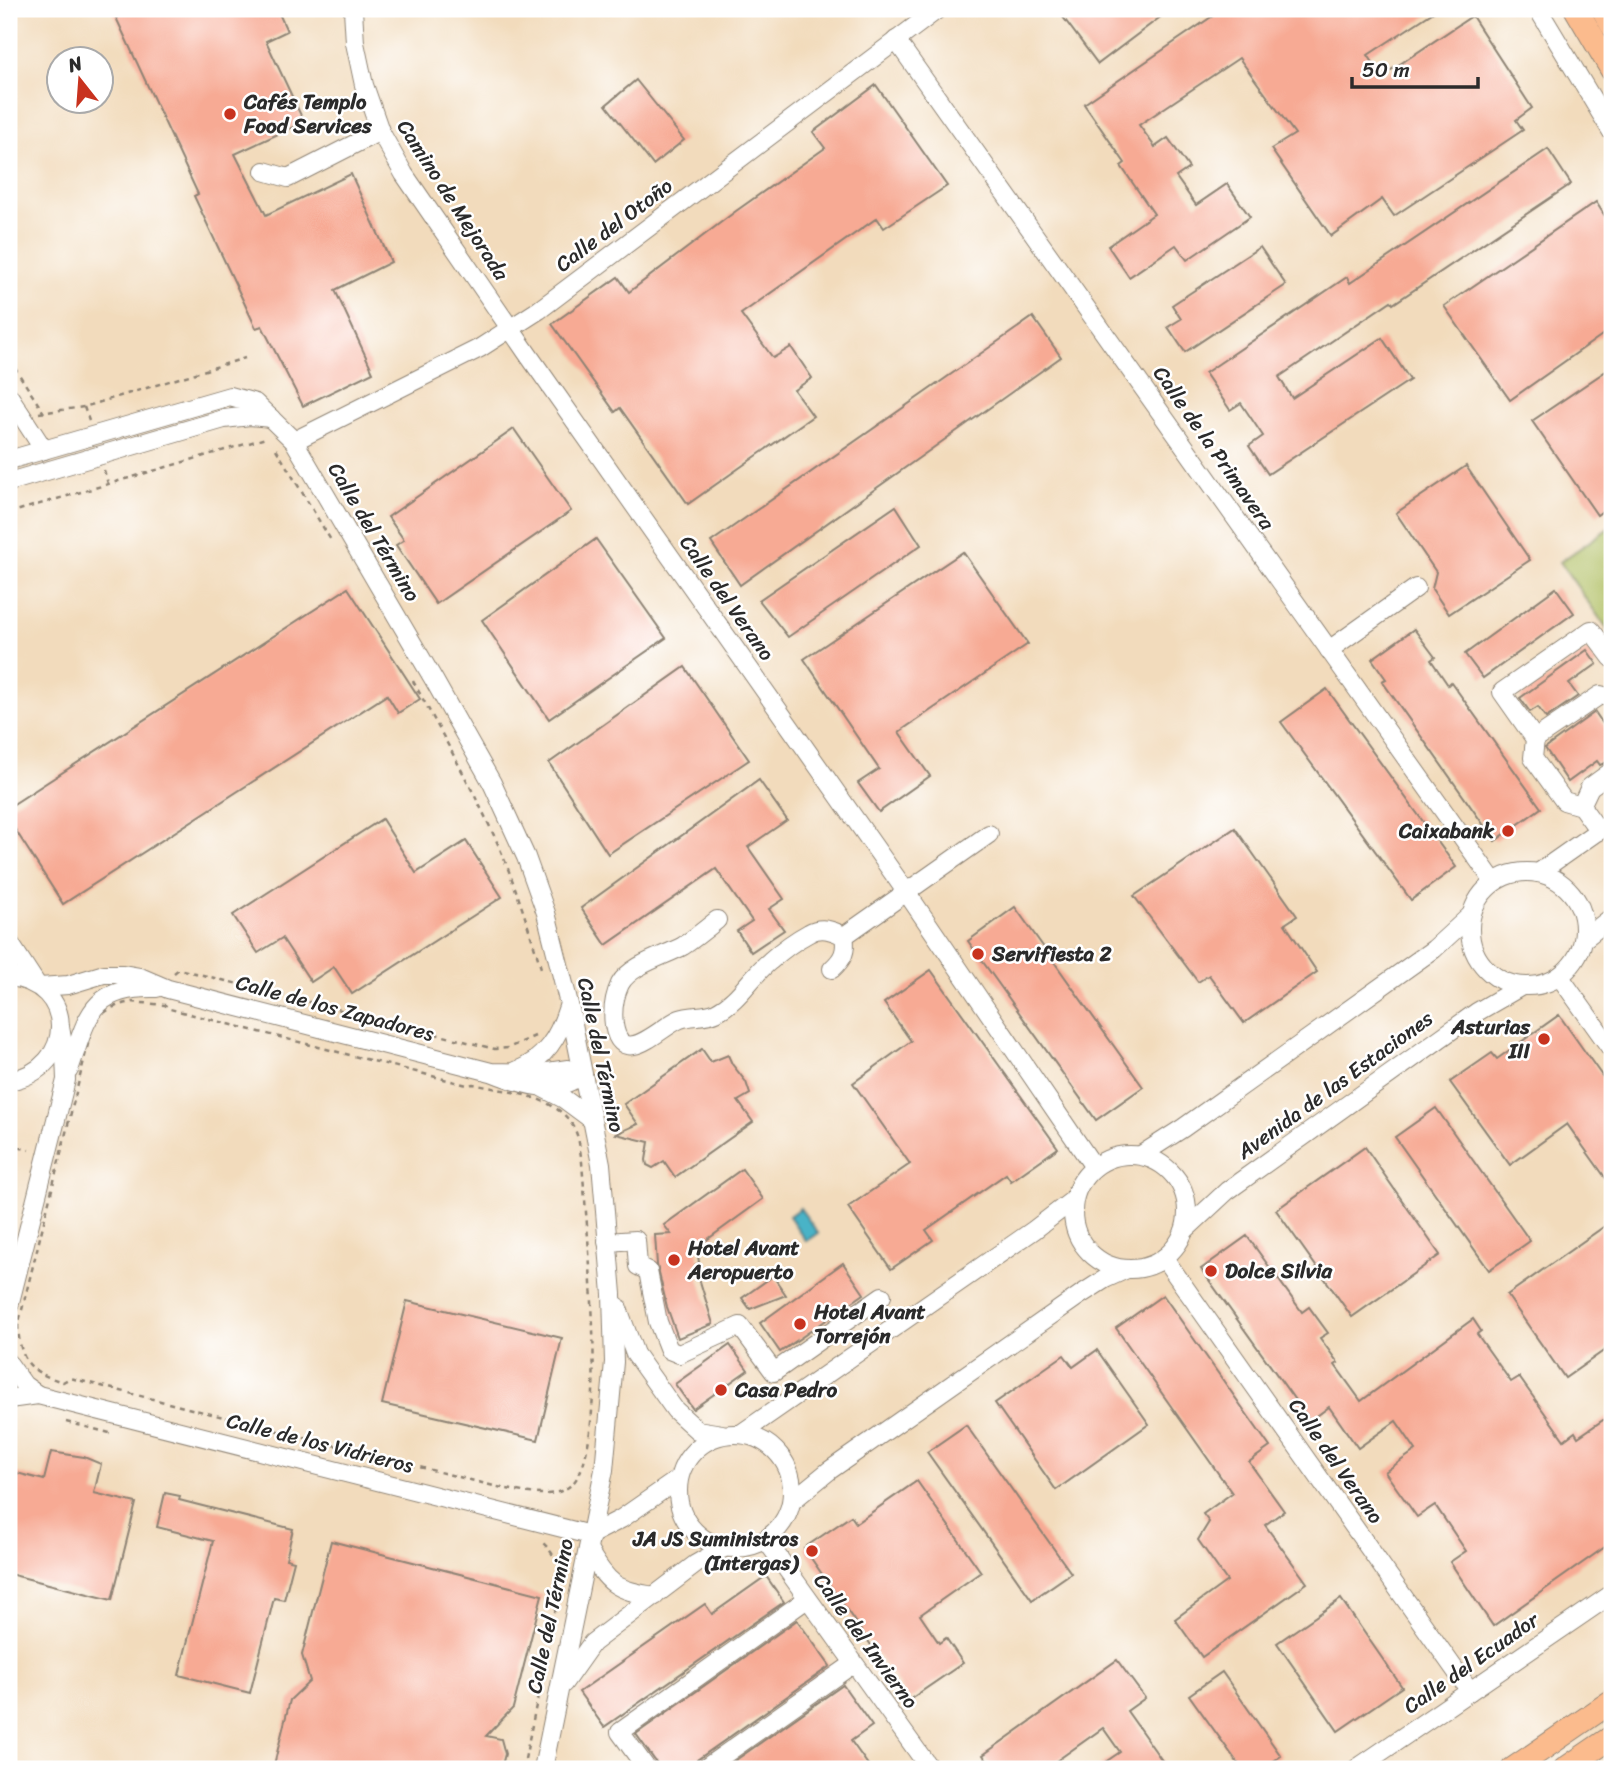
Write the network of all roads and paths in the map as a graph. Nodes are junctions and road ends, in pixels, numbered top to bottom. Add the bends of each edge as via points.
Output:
1 (354, 9) edge
2 (938, 9) edge
3 (1538, 9) edge
4 (1576, 9) edge
5 (1602, 9) edge
6 (1612, 25) edge
7 (897, 40) junction
8 (1612, 70) edge
9 (380, 131) junction
10 (1612, 132) edge
11 (264, 172) dead end
12 (510, 329) junction
13 (245, 358) dead end
14 (9, 359) edge
15 (9, 396) edge
16 (44, 413) junction
17 (22, 417) junction
18 (271, 418) junction
19 (269, 437) dead end
20 (293, 440) junction
21 (276, 448) dead end
22 (44, 450) junction
23 (9, 460) edge
24 (9, 482) edge
25 (9, 513) edge
26 (336, 550) dead end
27 (1416, 588) dead end
28 (1329, 650) junction
29 (1612, 658) edge
30 (408, 671) dead end
31 (1612, 698) edge
32 (1535, 739) junction
33 (1612, 771) edge
34 (1581, 806) junction
35 (1606, 826) edge
36 (989, 834) dead end
37 (1538, 873) junction
38 (1494, 882) junction
39 (907, 893) junction
40 (9, 913) edge
41 (1471, 915) junction
42 (1612, 917) edge
43 (717, 920) dead end
44 (844, 936) junction
45 (15, 937) edge
46 (1584, 939) junction
47 (832, 969) dead end
48 (9, 977) edge
49 (1560, 977) junction
50 (544, 979) dead end
51 (169, 982) junction
52 (38, 986) junction
53 (1520, 987) junction
54 (569, 1004) junction
55 (60, 1027) junction
56 (536, 1035) dead end
57 (1612, 1050) edge
58 (516, 1071) junction
59 (491, 1072) junction
60 (582, 1074) junction
61 (66, 1080) junction
62 (9, 1081) edge
63 (543, 1088) junction
64 (592, 1119) junction
65 (1141, 1155) junction
66 (1094, 1167) junction
67 (1073, 1200) junction
68 (586, 1225) joint
69 (1184, 1231) junction
70 (607, 1242) junction
71 (1164, 1258) junction
72 (1127, 1269) junction
73 (612, 1294) junction
74 (882, 1296) dead end
75 (9, 1306) edge
76 (9, 1364) edge
77 (38, 1395) junction
78 (9, 1399) edge
79 (61, 1420) dead end
80 (742, 1433) junction
81 (722, 1434) junction
82 (124, 1436) dead end
83 (677, 1480) junction
84 (792, 1501) junction
85 (540, 1540) dead end
86 (765, 1540) junction
87 (589, 1542) junction
88 (724, 1548) junction
89 (1612, 1594) edge
90 (655, 1596) junction
91 (807, 1599) junction
92 (853, 1664) junction
93 (1470, 1691) junction
94 (557, 1692) junction
95 (1612, 1701) edge
96 (1612, 1737) edge
97 (523, 1769) edge
98 (543, 1769) edge
99 (647, 1769) edge
100 (704, 1769) edge
101 (930, 1769) edge
102 (1356, 1769) edge
103 (1513, 1769) edge
104 (1565, 1769) edge

1 - 9 street, Camino de Mejorada via 355,43
2 - 7 street, Calle del Otoño
3 - 10 street
4 - 8 main road
5 - 6 main road
7 - 12 street, Calle del Otoño
7 - 28 street, Calle de la Primavera
9 - 11 street via 288,178
9 - 12 street, Camino de Mejorada via 404,174
12 - 20 street, Calle del Otoño
12 - 39 street, Calle del Verano
13 - 16 path via 84,407
14 - 16 path
15 - 17 street
16 - 17 path
17 - 22 street
18 - 20 street, Calle del Término
18 - 22 street, Calle del Término via 255,403 230,396
18 - 24 street via 224,419
19 - 25 path
20 - 54 street, Calle del Término via 508,815 546,913
21 - 26 path
22 - 23 street, Calle del Término
27 - 28 street
28 - 38 street, Calle de la Primavera
29 - 32 street via 1591,630 1502,692
30 - 50 path via 497,843
31 - 32 street via 1600,695
32 - 34 street via 1533,758 1563,801
33 - 34 street via 1590,787
34 - 35 street
35 - 37 street
36 - 39 street
37 - 38 street via 1518,872
37 - 46 street via 1558,880 1573,894 1584,919
38 - 41 street via 1479,897
39 - 44 street
39 - 66 street, Calle del Verano
40 - 45 path
41 - 53 street via 1469,935 1481,964 1496,978
41 - 65 street via 1434,949
42 - 46 street
43 - 44 street via 683,946 624,978 612,1015 621,1042 633,1046 679,1019 715,1013 734,1000 768,961 810,932 832,929
44 - 47 street via 841,961
45 - 52 street
46 - 49 street via 1574,963
48 - 52 street
49 - 53 street via 1541,986
49 - 57 street
51 - 52 street, Calle de los Zapadores via 104,974 68,985
51 - 56 path via 179,968 495,1049
51 - 59 street, Calle de los Zapadores
51 - 61 street, Calle de los Zapadores via 106,996 88,1019
52 - 55 street via 54,1005
53 - 69 street, Avenida de las Estaciones via 1477,1012 1227,1191
54 - 58 street via 550,1046 531,1065
54 - 60 street, Calle del Término
55 - 61 street
55 - 62 street via 58,1043 40,1070
58 - 59 street, Calle de los Zapadores
58 - 60 street, Calle de los Zapadores via 568,1069
59 - 63 street, Calle de los Zapadores
60 - 63 street, Calle de los Zapadores via 571,1084
60 - 64 street, Calle del Término
61 - 75 street
63 - 64 street, Calle de los Zapadores
64 - 70 street, Calle del Término
65 - 66 street via 1121,1155
65 - 69 street via 1166,1167 1179,1182 1188,1211
66 - 67 street
67 - 72 street via 1073,1224 1081,1243 1104,1263
67 - 80 street
68 - 68 path via 594,1340 590,1427 575,1481 556,1493 502,1488 70,1378 63,1382 33,1370 19,1342 18,1326 92,1028 106,1011 120,1004 165,1005 551,1104 577,1133
69 - 71 street
70 - 73 street, Calle del Término
70 - 74 street via 636,1240 638,1266 648,1271 658,1322 669,1350 679,1354 740,1325 774,1372
71 - 72 street via 1147,1267
71 - 93 street, Calle del Verano
72 - 84 street via 1080,1295
73 - 81 street via 635,1354 675,1409 697,1430
73 - 87 street, Calle del Término via 614,1362 604,1470
76 - 77 street
77 - 78 street, Calle de los Vidrieros
77 - 87 street, Calle de los Vidrieros
79 - 82 path
80 - 81 street
80 - 84 street via 768,1443 782,1457 792,1481
81 - 83 street via 699,1445 685,1460
83 - 87 street
83 - 88 street via 677,1503 687,1524 702,1538
84 - 86 street via 780,1526
85 - 97 path via 551,1549 562,1578
86 - 88 street via 744,1548
86 - 91 street, Calle del Invierno
87 - 90 street via 613,1585
87 - 94 street, Calle del Término
88 - 90 street
89 - 93 street, Calle del Ecuador
90 - 94 street via 592,1643
91 - 92 street, Calle del Invierno
91 - 99 street via 620,1731
92 - 100 street
92 - 101 street, Calle del Invierno
93 - 102 street, Calle del Ecuador
94 - 98 street, Calle del Término
95 - 103 main road
96 - 104 main road

